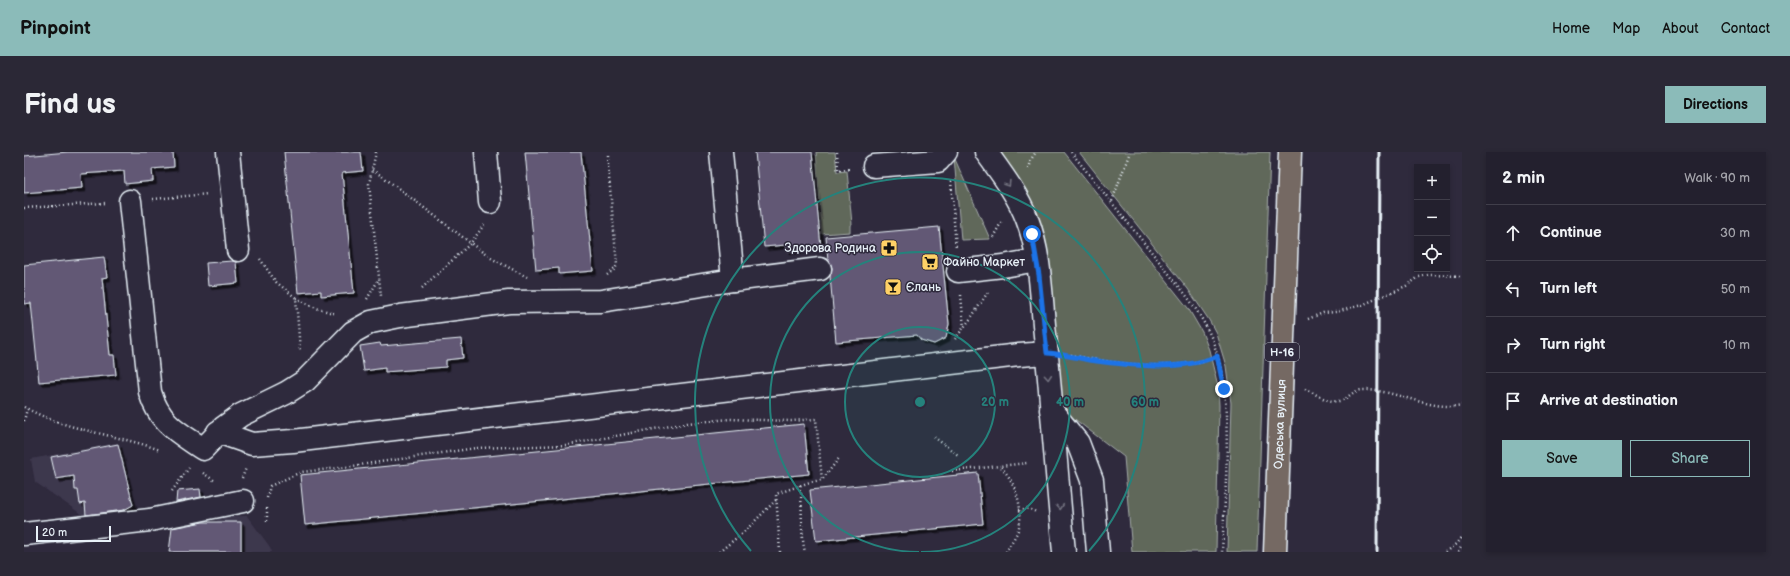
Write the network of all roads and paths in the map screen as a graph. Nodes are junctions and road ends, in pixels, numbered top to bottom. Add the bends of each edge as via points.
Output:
1 (228, 152) edge
2 (376, 152) edge
3 (486, 152) edge
4 (608, 152) edge
5 (721, 152) edge
6 (946, 152) edge
7 (986, 152) edge
8 (1071, 152) edge
9 (1130, 152) edge
10 (1290, 152) edge
11 (874, 166) dead end
12 (372, 170) junction
13 (950, 174) dead end
14 (130, 201) dead end
15 (490, 202) joint
16 (1112, 202) junction
17 (470, 244) junction
18 (249, 253) joint
19 (617, 260) dead end
20 (1037, 260) junction
21 (1003, 266) junction
22 (820, 269) dead end
23 (958, 271) junction
24 (1462, 276) edge
25 (379, 278) dead end
26 (532, 279) dead end
27 (733, 280) junction
28 (296, 298) junction
29 (337, 315) dead end
30 (400, 316) junction
31 (1284, 320) junction
32 (964, 328) junction
33 (1047, 353) junction
34 (1217, 356) junction
35 (934, 366) junction
36 (304, 381) junction
37 (1281, 382) junction
38 (1462, 405) edge
39 (26, 408) edge
40 (1051, 410) junction
41 (24, 420) edge
42 (218, 432) junction
43 (934, 437) dead end
44 (256, 444) junction
45 (161, 450) dead end
46 (958, 455) dead end
47 (197, 457) junction
48 (840, 457) dead end
49 (1027, 463) dead end
50 (1000, 466) junction
51 (952, 471) dead end
52 (822, 480) junction
53 (800, 485) junction
54 (238, 497) junction
55 (776, 500) junction
56 (1028, 508) dead end
57 (1019, 510) junction
58 (150, 520) junction
59 (267, 521) dead end
60 (24, 534) edge
61 (1462, 536) edge
62 (1462, 546) edge
63 (719, 552) edge
64 (780, 552) edge
65 (805, 552) edge
66 (1006, 552) edge
67 (1064, 552) edge
68 (1098, 552) edge
69 (1222, 552) edge
70 (1275, 552) edge
71 (1445, 552) edge
72 (1458, 552) edge

1 - 18 street
2 - 12 path
3 - 15 street
4 - 19 path
5 - 27 street
6 - 11 street via 938,161
7 -> 20 street via 1025,214
8 - 16 path
9 - 16 path
10 - 31 main road, Одеська вулиця / Н-16
12 - 17 path
12 - 25 path via 369,184
13 - 23 path
14 - 47 street via 150,392 166,423
15 - 17 path via 487,222
16 - 34 path via 1191,302 1208,330
17 - 26 path via 497,262
17 - 30 path via 408,300
18 - 28 path via 276,282
20 - 21 street
20 - 33 street
21 - 23 street
21 - 32 path
22 - 27 street
23 - 32 path
24 - 31 path via 1423,275 1358,307 1322,312 1308,319
27 - 30 street via 597,301 509,302
28 - 29 path
28 - 36 path
30 - 36 street via 358,328
31 - 37 main road, Одеська вулиця / Н-16
32 - 35 path
33 - 34 path via 1099,361 1156,365 1195,364
33 - 35 street
33 -> 40 street
34 - 69 path via 1225,405 1226,463
35 - 44 street
36 - 42 street via 286,393 249,409
37 - 38 path via 1328,400 1339,401 1354,391 1367,390 1395,393 1428,404 1450,407
37 - 70 main road, Одеська вулиця / Н-16
39 - 41 path
39 - 45 path via 51,421
40 -> 67 street
40 - 68 street via 1078,443 1092,480
42 - 44 street
42 - 47 street
43 - 46 path
44 - 54 path
47 - 54 path
47 - 58 path
48 - 52 path
49 - 50 path
50 - 51 path
50 - 57 path via 1007,472 1016,491
52 - 53 path
52 - 59 path via 816,419 730,419 674,425 566,445 476,448 301,472 270,486
53 - 55 path via 776,494
53 - 65 path via 803,516 801,532
54 - 58 street
55 - 63 path via 745,531
55 - 64 path
56 - 57 path
57 - 66 path via 1019,527
58 - 60 street
61 - 71 path
62 - 72 path

